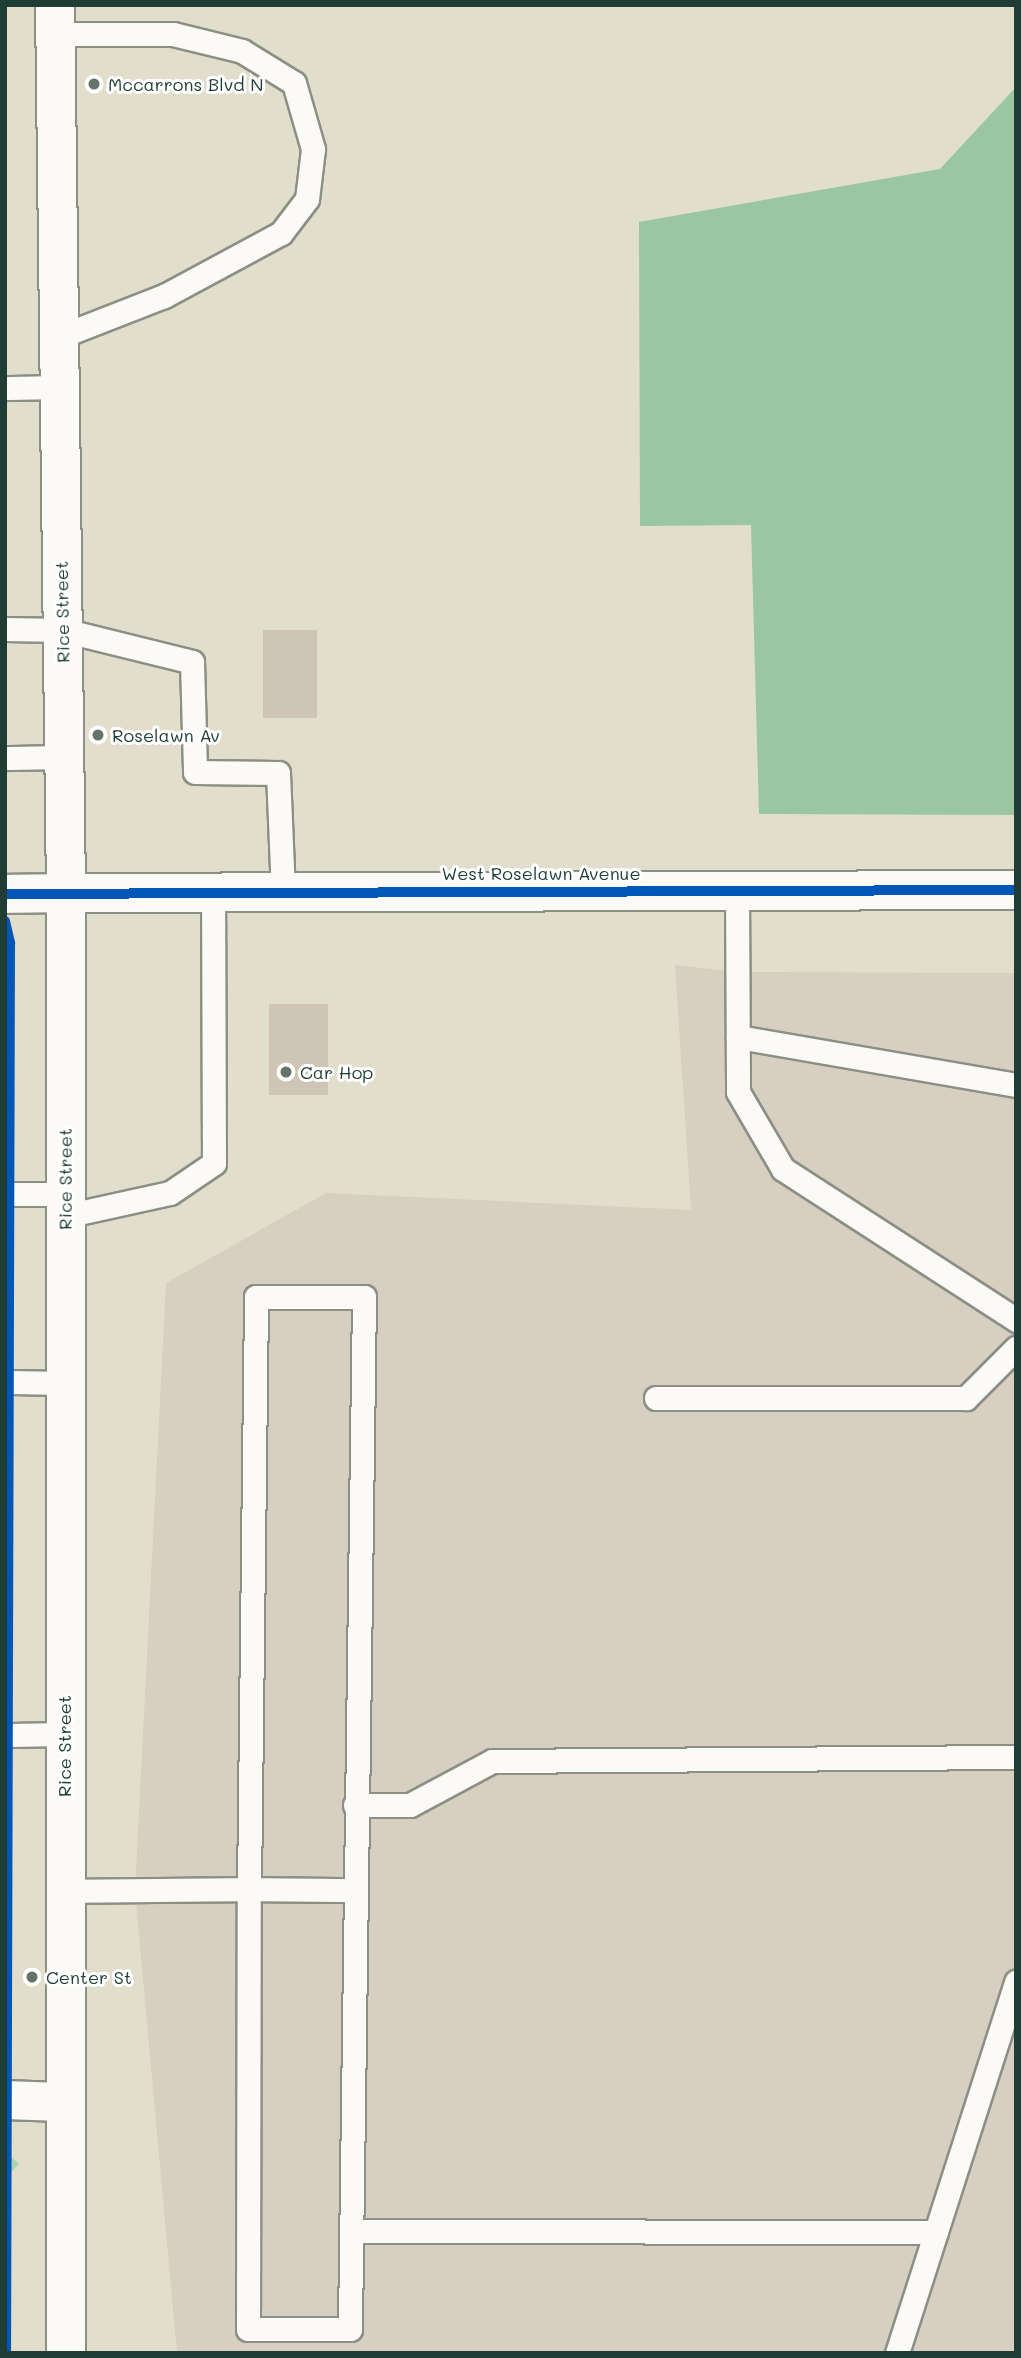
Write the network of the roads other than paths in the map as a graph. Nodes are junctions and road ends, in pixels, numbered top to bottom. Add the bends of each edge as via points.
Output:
1 (55, 20) edge
2 (59, 337) junction
3 (60, 387) junction
4 (5, 388) edge
5 (5, 629) edge
6 (62, 630) junction
7 (64, 757) junction
8 (5, 758) edge
9 (737, 890) junction
10 (1016, 890) edge
11 (66, 892) junction
12 (213, 892) junction
13 (283, 892) junction
14 (5, 894) edge
15 (738, 1037) junction
16 (1016, 1085) edge
17 (5, 1194) edge
18 (65, 1205) junction
19 (1016, 1320) edge
20 (1016, 1348) edge
21 (5, 1382) edge
22 (64, 1383) junction
23 (656, 1398) dead end
24 (64, 1734) junction
25 (5, 1735) edge
26 (1016, 1757) edge
27 (355, 1805) junction
28 (249, 1889) junction
29 (353, 1890) junction
30 (64, 1891) junction
31 (1016, 1982) edge
32 (5, 2100) edge
33 (62, 2102) junction
34 (351, 2231) junction
35 (936, 2232) junction
36 (66, 2353) edge
37 (897, 2353) edge

1 - 2 main road, Rice Street
1 - 2 lane via 173,34 242,51 294,83 313,149 307,199 282,233 164,296
2 - 3 main road, Rice Street
3 - 4 lane
3 - 6 main road, Rice Street
5 - 6 lane
6 - 7 main road, Rice Street
6 - 13 lane via 192,662 195,772 278,773
7 - 8 lane
7 - 11 main road, Rice Street
9 - 10 main road, West Roselawn Avenue
9 - 13 main road, West Roselawn Avenue
9 - 15 lane
11 - 12 main road, West Roselawn Avenue
11 - 14 main road, West Roselawn Avenue
11 - 18 main road, Rice Street
12 - 13 main road, West Roselawn Avenue
12 - 18 lane via 214,1163 170,1193
15 - 16 lane
15 - 19 lane via 738,1092 783,1169
17 - 18 lane
18 - 22 main road, Rice Street
20 - 23 lane via 966,1398
21 - 22 lane
22 - 24 main road, Rice Street
24 - 25 lane
24 - 30 main road, Rice Street
26 - 27 lane via 492,1761 410,1805
27 - 28 lane via 364,1297 256,1297
27 - 29 lane
28 - 29 lane
28 - 30 lane
28 - 34 lane via 248,2329 350,2329
29 - 34 lane
30 - 33 main road, Rice Street
31 - 35 lane
32 - 33 main road
33 - 36 main road, Rice Street
34 - 35 lane
35 - 37 lane

